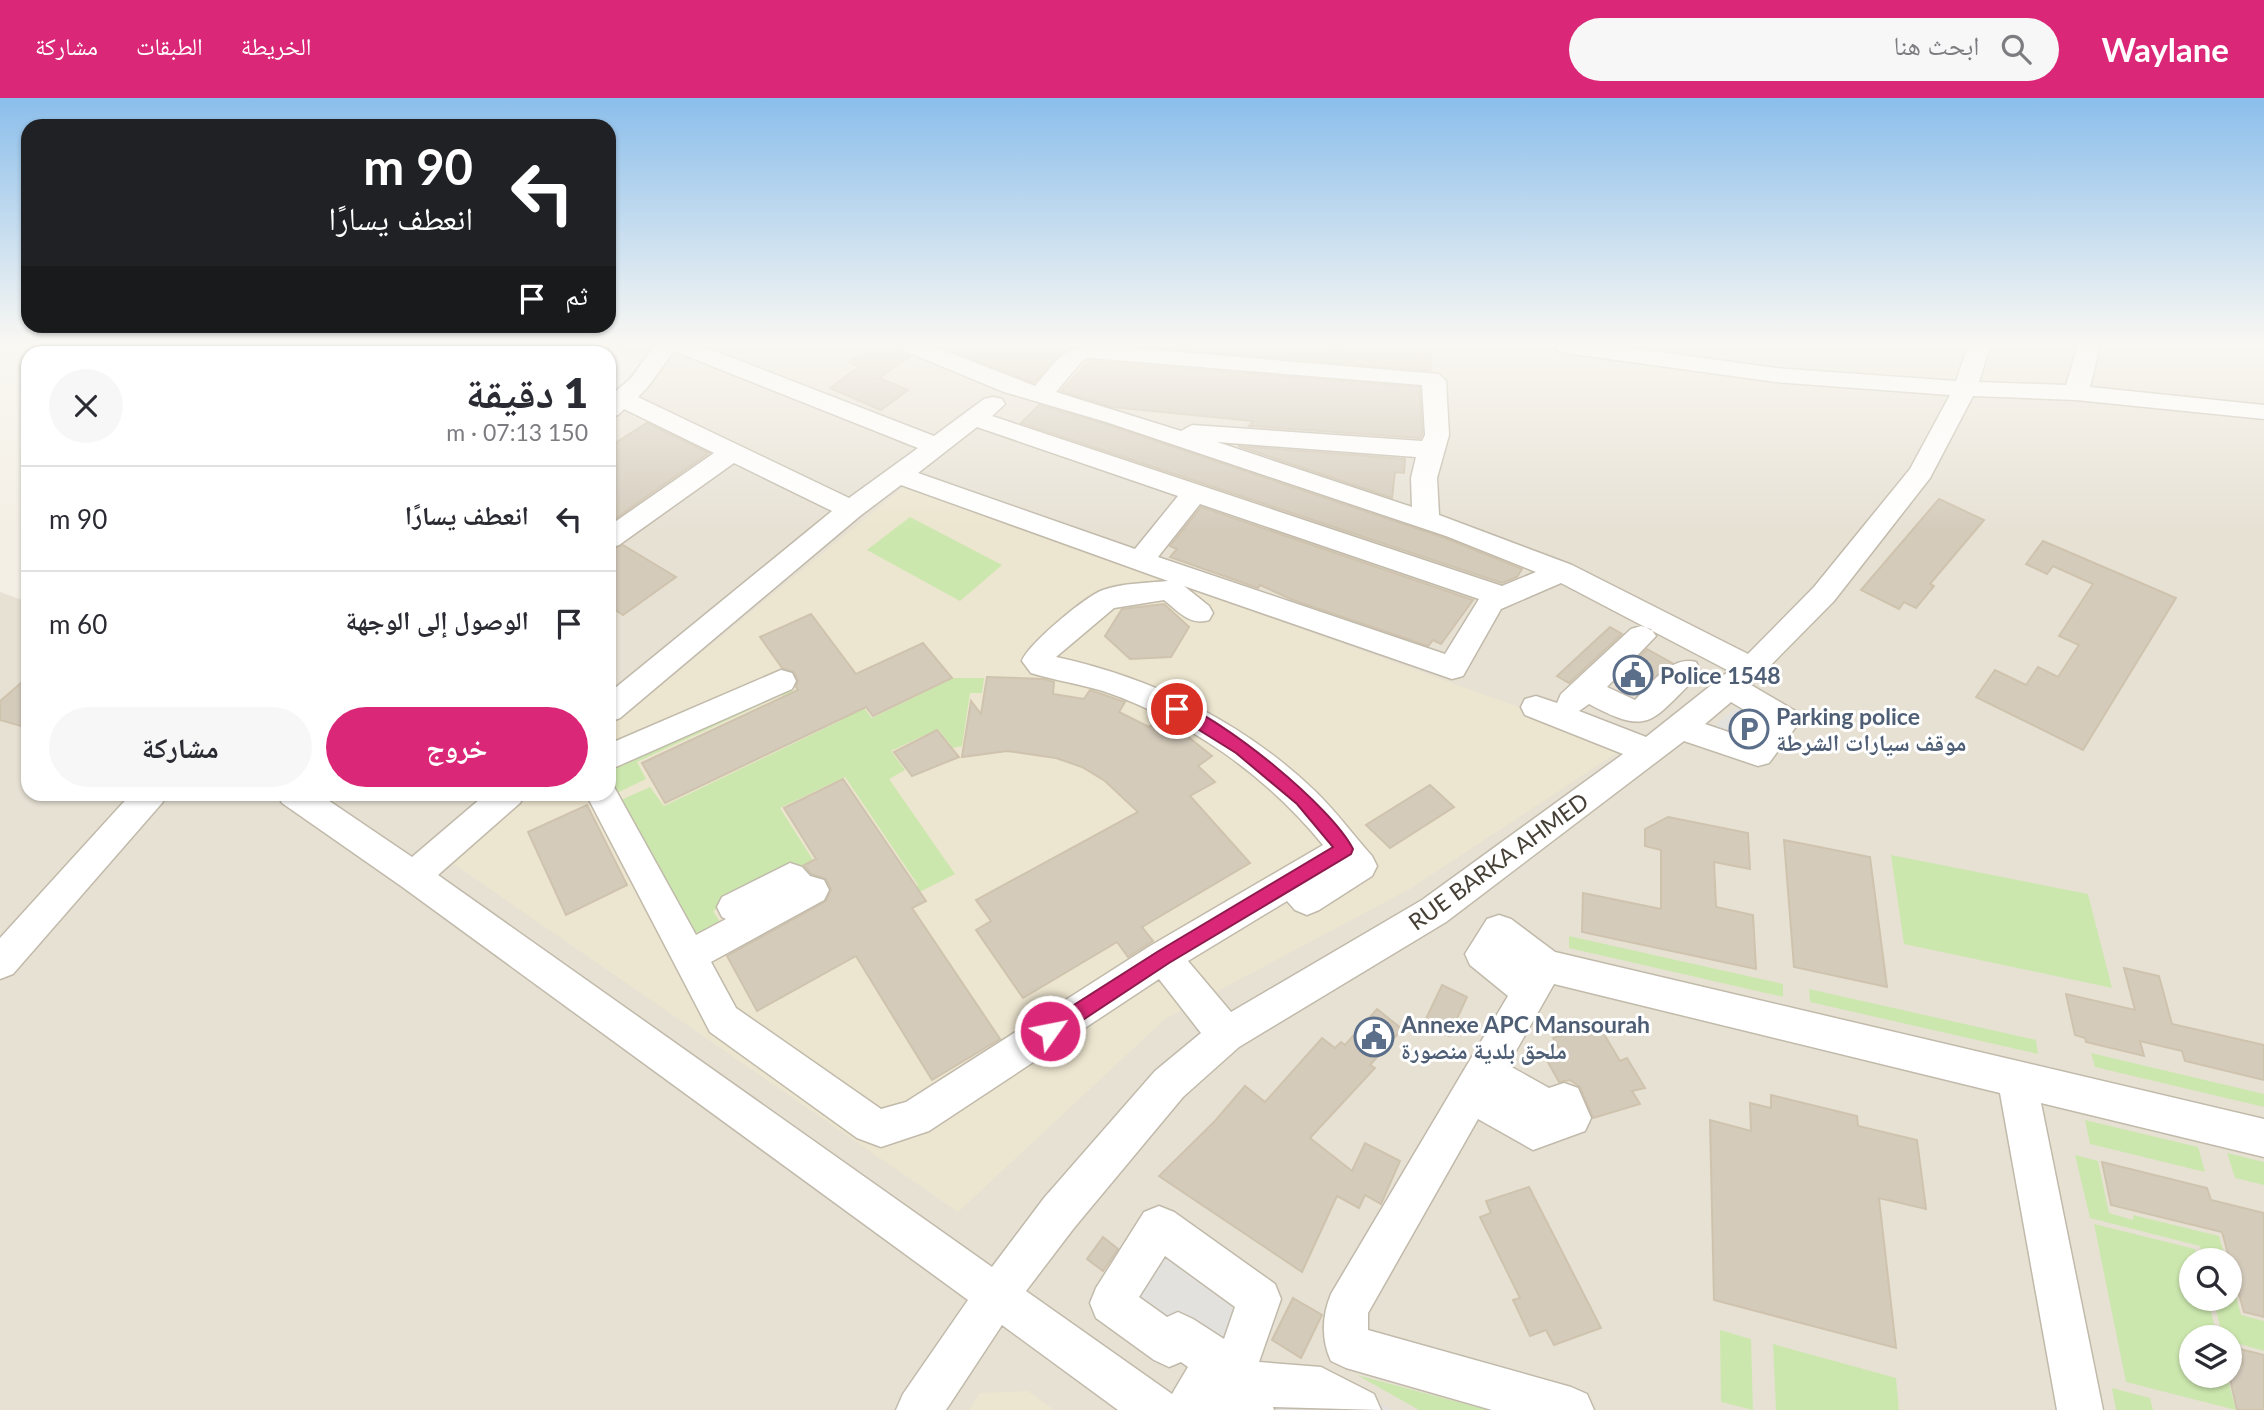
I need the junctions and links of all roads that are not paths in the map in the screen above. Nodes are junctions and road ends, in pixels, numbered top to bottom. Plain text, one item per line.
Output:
1 (621, 407) edge
2 (838, 407) edge
3 (990, 407) edge
4 (1076, 407) edge
5 (1435, 407) edge
6 (1955, 407) edge
7 (2217, 407) edge
8 (2264, 412) edge
9 (977, 419) junction
10 (1176, 438) junction
11 (937, 446) junction
12 (1432, 450) junction
13 (732, 452) junction
14 (899, 475) junction
15 (1195, 492) junction
16 (851, 510) junction
17 (1426, 521) junction
18 (616, 534) edge
19 (1140, 561) junction
20 (1562, 572) junction
21 (1500, 596) junction
22 (1199, 613) dead end
23 (1641, 636) dead end
24 (774, 684) dead end
25 (1730, 687) junction
26 (1585, 689) junction
27 (616, 704) edge
28 (1679, 728) junction
29 (1650, 751) junction
30 (616, 755) edge
31 (144, 801) edge
32 (303, 801) edge
33 (501, 801) edge
34 (606, 801) edge
35 (412, 876) junction
36 (808, 892) dead end
37 (689, 956) junction
38 (1163, 957) junction
39 (0, 962) edge
40 (1226, 1035) junction
41 (2017, 1079) junction
42 (2264, 1138) edge
43 (996, 1296) junction
44 (1346, 1346) junction
45 (1222, 1396) edge
46 (1329, 1403) edge
47 (1549, 1407) edge
48 (919, 1410) edge
49 (1156, 1410) edge
50 (2080, 1410) edge

1 - 13 street
2 - 11 street
3 - 9 street
4 - 10 street
5 - 12 street
6 - 25 street, RUE BARKA AHMED
7 - 8 street
9 - 11 street
9 - 15 street
10 - 12 street
10 - 17 street
11 - 14 street
12 - 17 street
13 - 16 street
13 - 18 street
14 - 16 street
14 - 19 street
15 - 19 street
15 - 21 street
16 - 27 street
17 - 20 street
19 - 21 street
20 - 21 street
20 - 25 street
22 - 38 street
23 - 26 street
24 - 30 street
25 - 26 street
25 - 28 street, RUE BARKA AHMED
25 - 28 street
26 - 29 street
28 - 29 street, RUE BARKA AHMED
29 - 40 street, RUE BARKA AHMED
31 - 39 street
32 - 35 street
33 - 35 street
34 - 37 street
35 - 43 street
36 - 37 street
37 - 38 street
38 - 40 street
40 - 43 street, RUE BARKA AHMED
41 - 42 street
41 - 44 street
41 - 50 street
43 - 48 street, RUE BARKA AHMED
43 - 49 street
44 - 46 street
44 - 47 street
45 - 46 street

